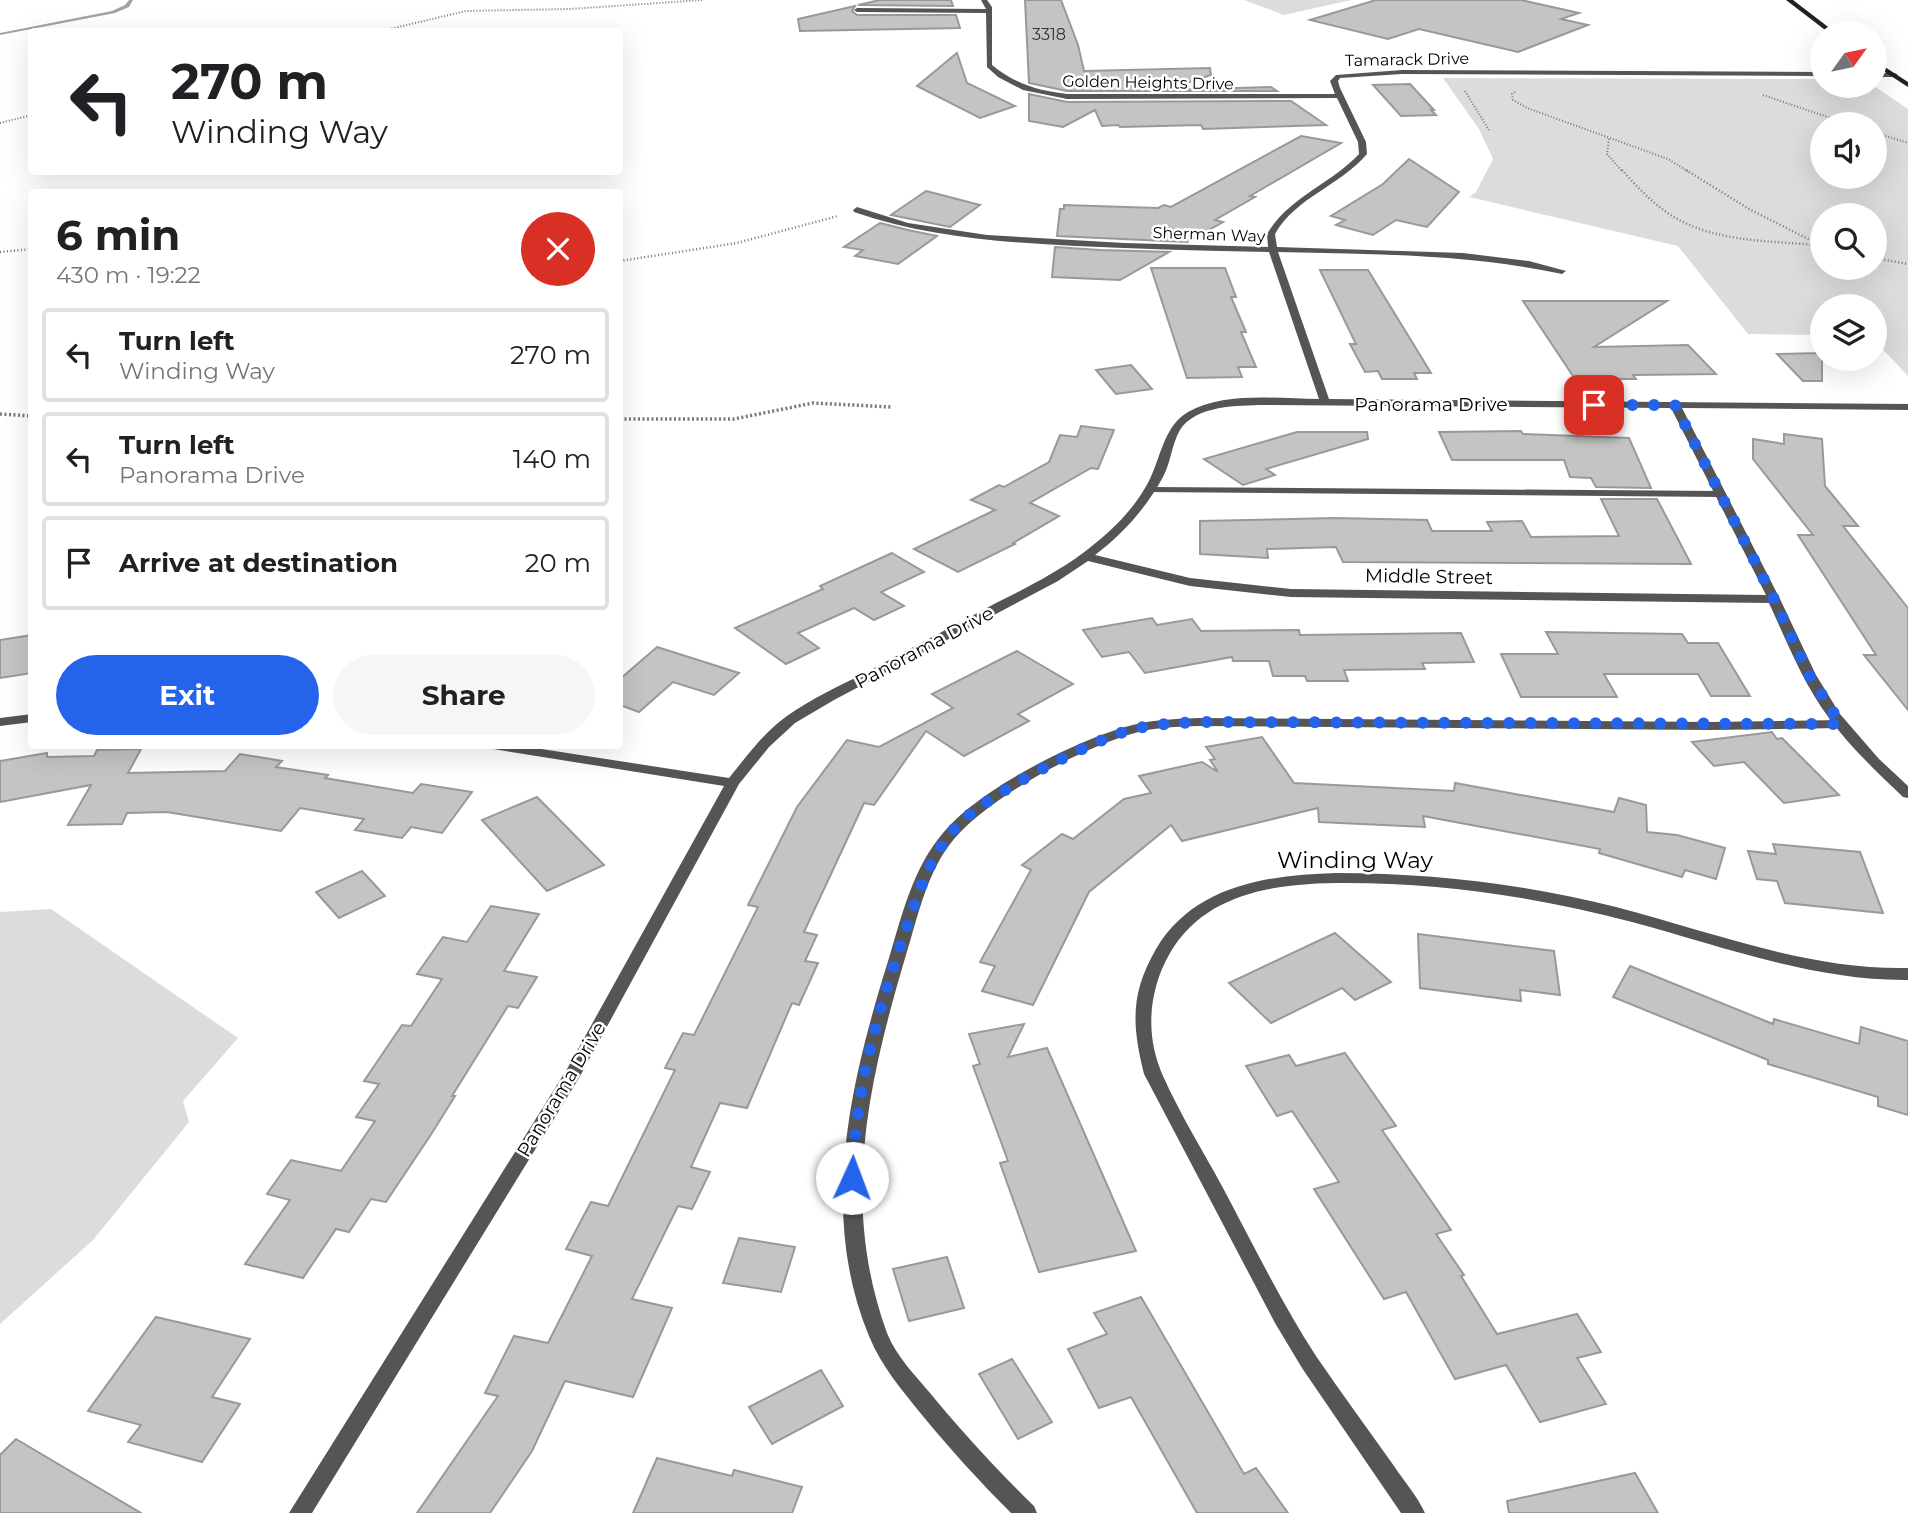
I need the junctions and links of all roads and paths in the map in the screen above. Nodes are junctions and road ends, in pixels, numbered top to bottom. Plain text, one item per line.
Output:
1 (704, 0) edge
2 (984, 0) edge
3 (1789, 0) edge
4 (857, 10) dead end
5 (989, 11) junction
6 (1817, 21) edge
7 (394, 28) edge
8 (1887, 70) edge
9 (1453, 72) junction
10 (1810, 74) edge
11 (1887, 75) edge
12 (1895, 75) junction
13 (1908, 85) edge
14 (1517, 91) dead end
15 (1754, 92) dead end
16 (1340, 96) junction
17 (1813, 112) edge
18 (28, 116) edge
19 (0, 123) edge
20 (1489, 130) dead end
21 (1887, 136) edge
22 (1609, 139) junction
23 (1908, 143) edge
24 (857, 210) joint
25 (28, 248) edge
26 (1273, 250) junction
27 (0, 252) edge
28 (1887, 260) edge
29 (623, 261) edge
30 (1908, 264) edge
31 (1562, 271) dead end
32 (1325, 403) junction
33 (1675, 405) junction
34 (891, 407) dead end
35 (1908, 407) edge
36 (0, 414) edge
37 (28, 416) edge
38 (623, 419) edge
39 (1150, 490) junction
40 (1720, 494) junction
41 (1088, 557) junction
42 (1774, 599) junction
43 (28, 718) edge
44 (0, 722) edge
45 (1841, 724) junction
46 (518, 749) edge
47 (733, 783) junction
48 (1908, 793) edge
49 (1908, 974) edge
50 (300, 1513) edge
51 (1026, 1513) edge
52 (1414, 1513) edge

1 - 7 path
2 - 5 street, Golden Heights Drive
3 - 6 main road
4 - 5 street
5 - 16 street, Golden Heights Drive
8 - 12 main road
9 - 10 street, Tamarack Drive
9 - 16 street, Tamarack Drive
9 - 20 path
11 - 12 street
12 - 13 main road
14 - 22 path
15 - 17 path
16 - 26 street, Tamarack Drive
18 - 19 path
21 - 23 path
22 - 22 path
24 - 26 street, Sherman Way
24 - 29 path
25 - 27 path
26 - 31 street, Sherman Way
26 - 32 street
28 - 30 path
32 - 33 street, Panorama Drive
32 - 39 street, Panorama Drive
33 - 35 street, Panorama Drive
33 - 40 street
34 - 38 path
36 - 37 path
39 - 40 street
39 - 41 street, Panorama Drive
40 - 42 street
41 - 42 street, Middle Street
41 - 47 street, Panorama Drive
42 - 45 street
43 - 44 street
45 - 48 street
45 - 51 street
46 - 47 street
47 - 50 street, Panorama Drive
49 - 52 street, Winding Way

